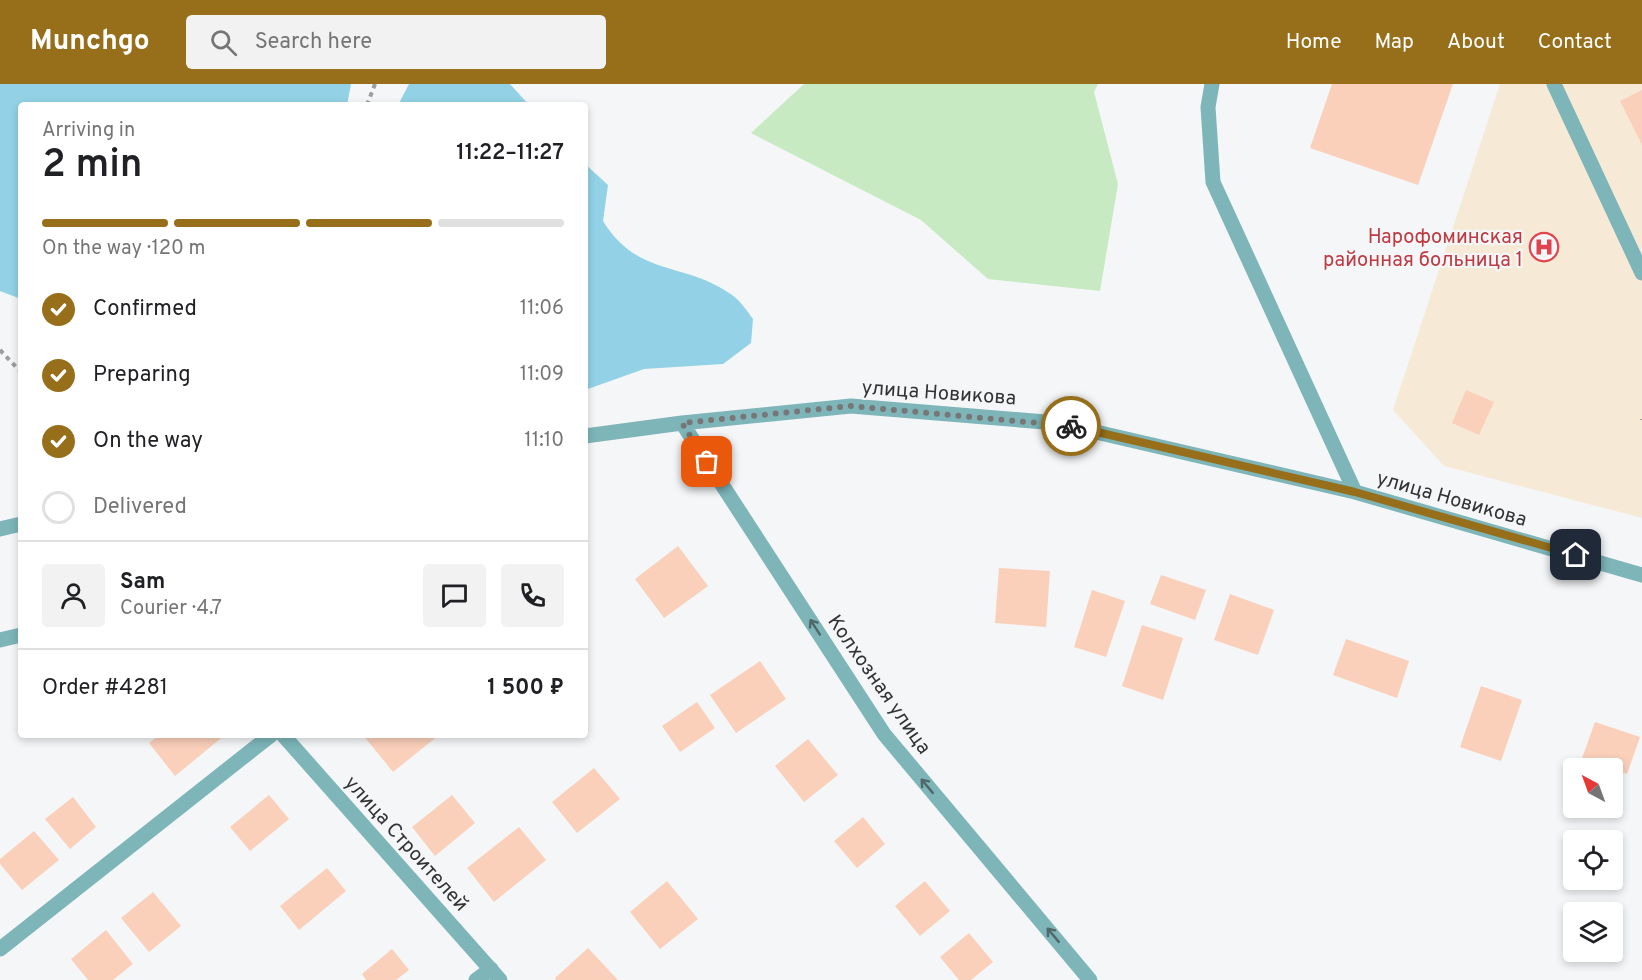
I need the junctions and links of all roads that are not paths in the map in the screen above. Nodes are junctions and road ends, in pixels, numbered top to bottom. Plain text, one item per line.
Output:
1 (1212, 84) edge
2 (1554, 84) edge
3 (1642, 273) edge
4 (682, 423) junction
5 (588, 436) edge
6 (1355, 492) junction
7 (18, 525) edge
8 (0, 529) edge
9 (1642, 574) edge
10 (18, 636) edge
11 (0, 640) edge
12 (267, 738) edge
13 (286, 738) edge
14 (0, 949) edge
15 (495, 974) edge
16 (476, 980) edge
17 (1090, 980) edge

1 - 6 street, улица Новикова
2 - 3 street
4 - 5 street, улица Новикова
4 - 6 street, улица Новикова
17 -> 4 street, Колхозная улица
6 - 9 street, улица Новикова
7 - 8 street
10 - 11 street
12 - 14 street
13 - 15 street, улица Строителей
15 - 16 street

